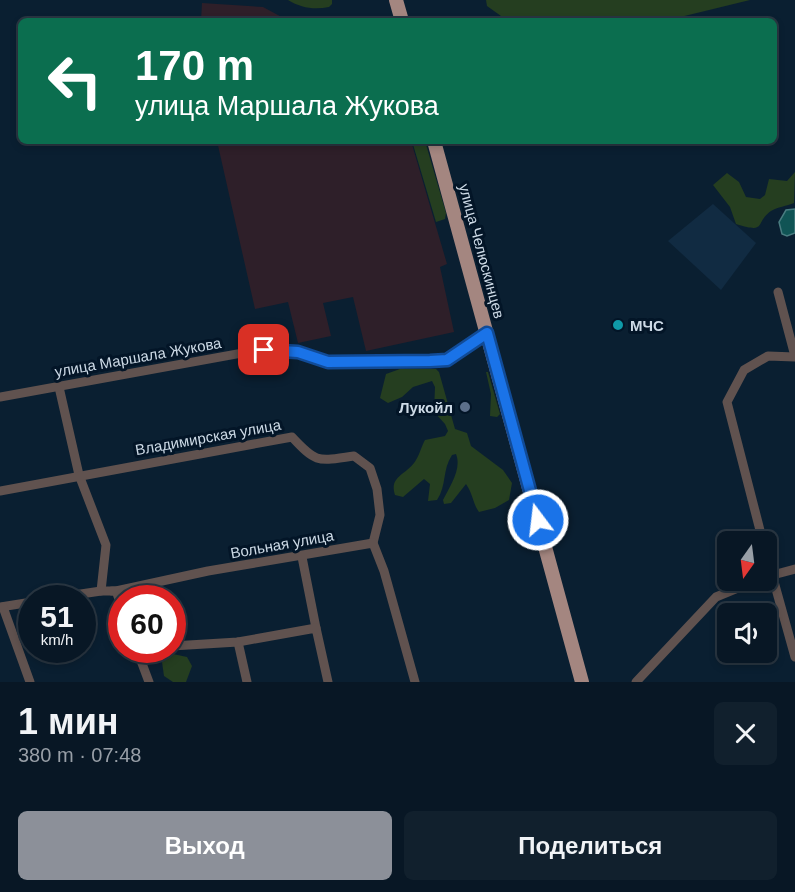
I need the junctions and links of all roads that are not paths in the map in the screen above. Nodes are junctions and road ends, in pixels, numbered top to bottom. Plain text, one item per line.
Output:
1 (396, 0) edge
2 (401, 18) edge
3 (436, 144) edge
4 (778, 292) dead end
5 (487, 333) junction
6 (795, 356) edge
7 (58, 387) junction
8 (0, 397) edge
9 (79, 475) junction
10 (0, 491) edge
11 (761, 531) edge
12 (373, 543) junction
13 (302, 557) junction
14 (795, 569) edge
15 (777, 574) edge
16 (144, 585) edge
17 (100, 591) junction
18 (108, 591) edge
19 (730, 591) edge
20 (774, 591) edge
21 (96, 592) edge
22 (18, 604) edge
23 (1, 607) edge
24 (316, 628) junction
25 (238, 642) junction
26 (186, 645) edge
27 (795, 657) edge
28 (142, 663) edge
29 (30, 682) edge
30 (149, 682) edge
31 (247, 682) edge
32 (328, 682) edge
33 (415, 682) edge
34 (582, 682) edge
35 (636, 682) edge

1 - 2 main road
3 - 5 main road, улица Челюскинцев
4 - 6 street
5 - 7 street, улица Маршала Жукова
5 - 34 main road, улица Челюскинцев
6 - 11 street
7 - 8 street, улица Маршала Жукова
7 - 9 street
9 - 10 street, Владимирская улица
9 - 12 street, Владимирская улица
9 - 17 street
12 - 13 street, Вольная улица
12 - 33 street
13 - 16 street, Вольная улица
13 - 24 street
14 - 15 street
17 - 18 street, Вольная улица
17 - 21 street
19 - 35 street
20 - 27 street
22 - 23 street
23 - 29 street
24 - 25 street
24 - 32 street
25 - 26 street
25 - 31 street
28 - 30 street

